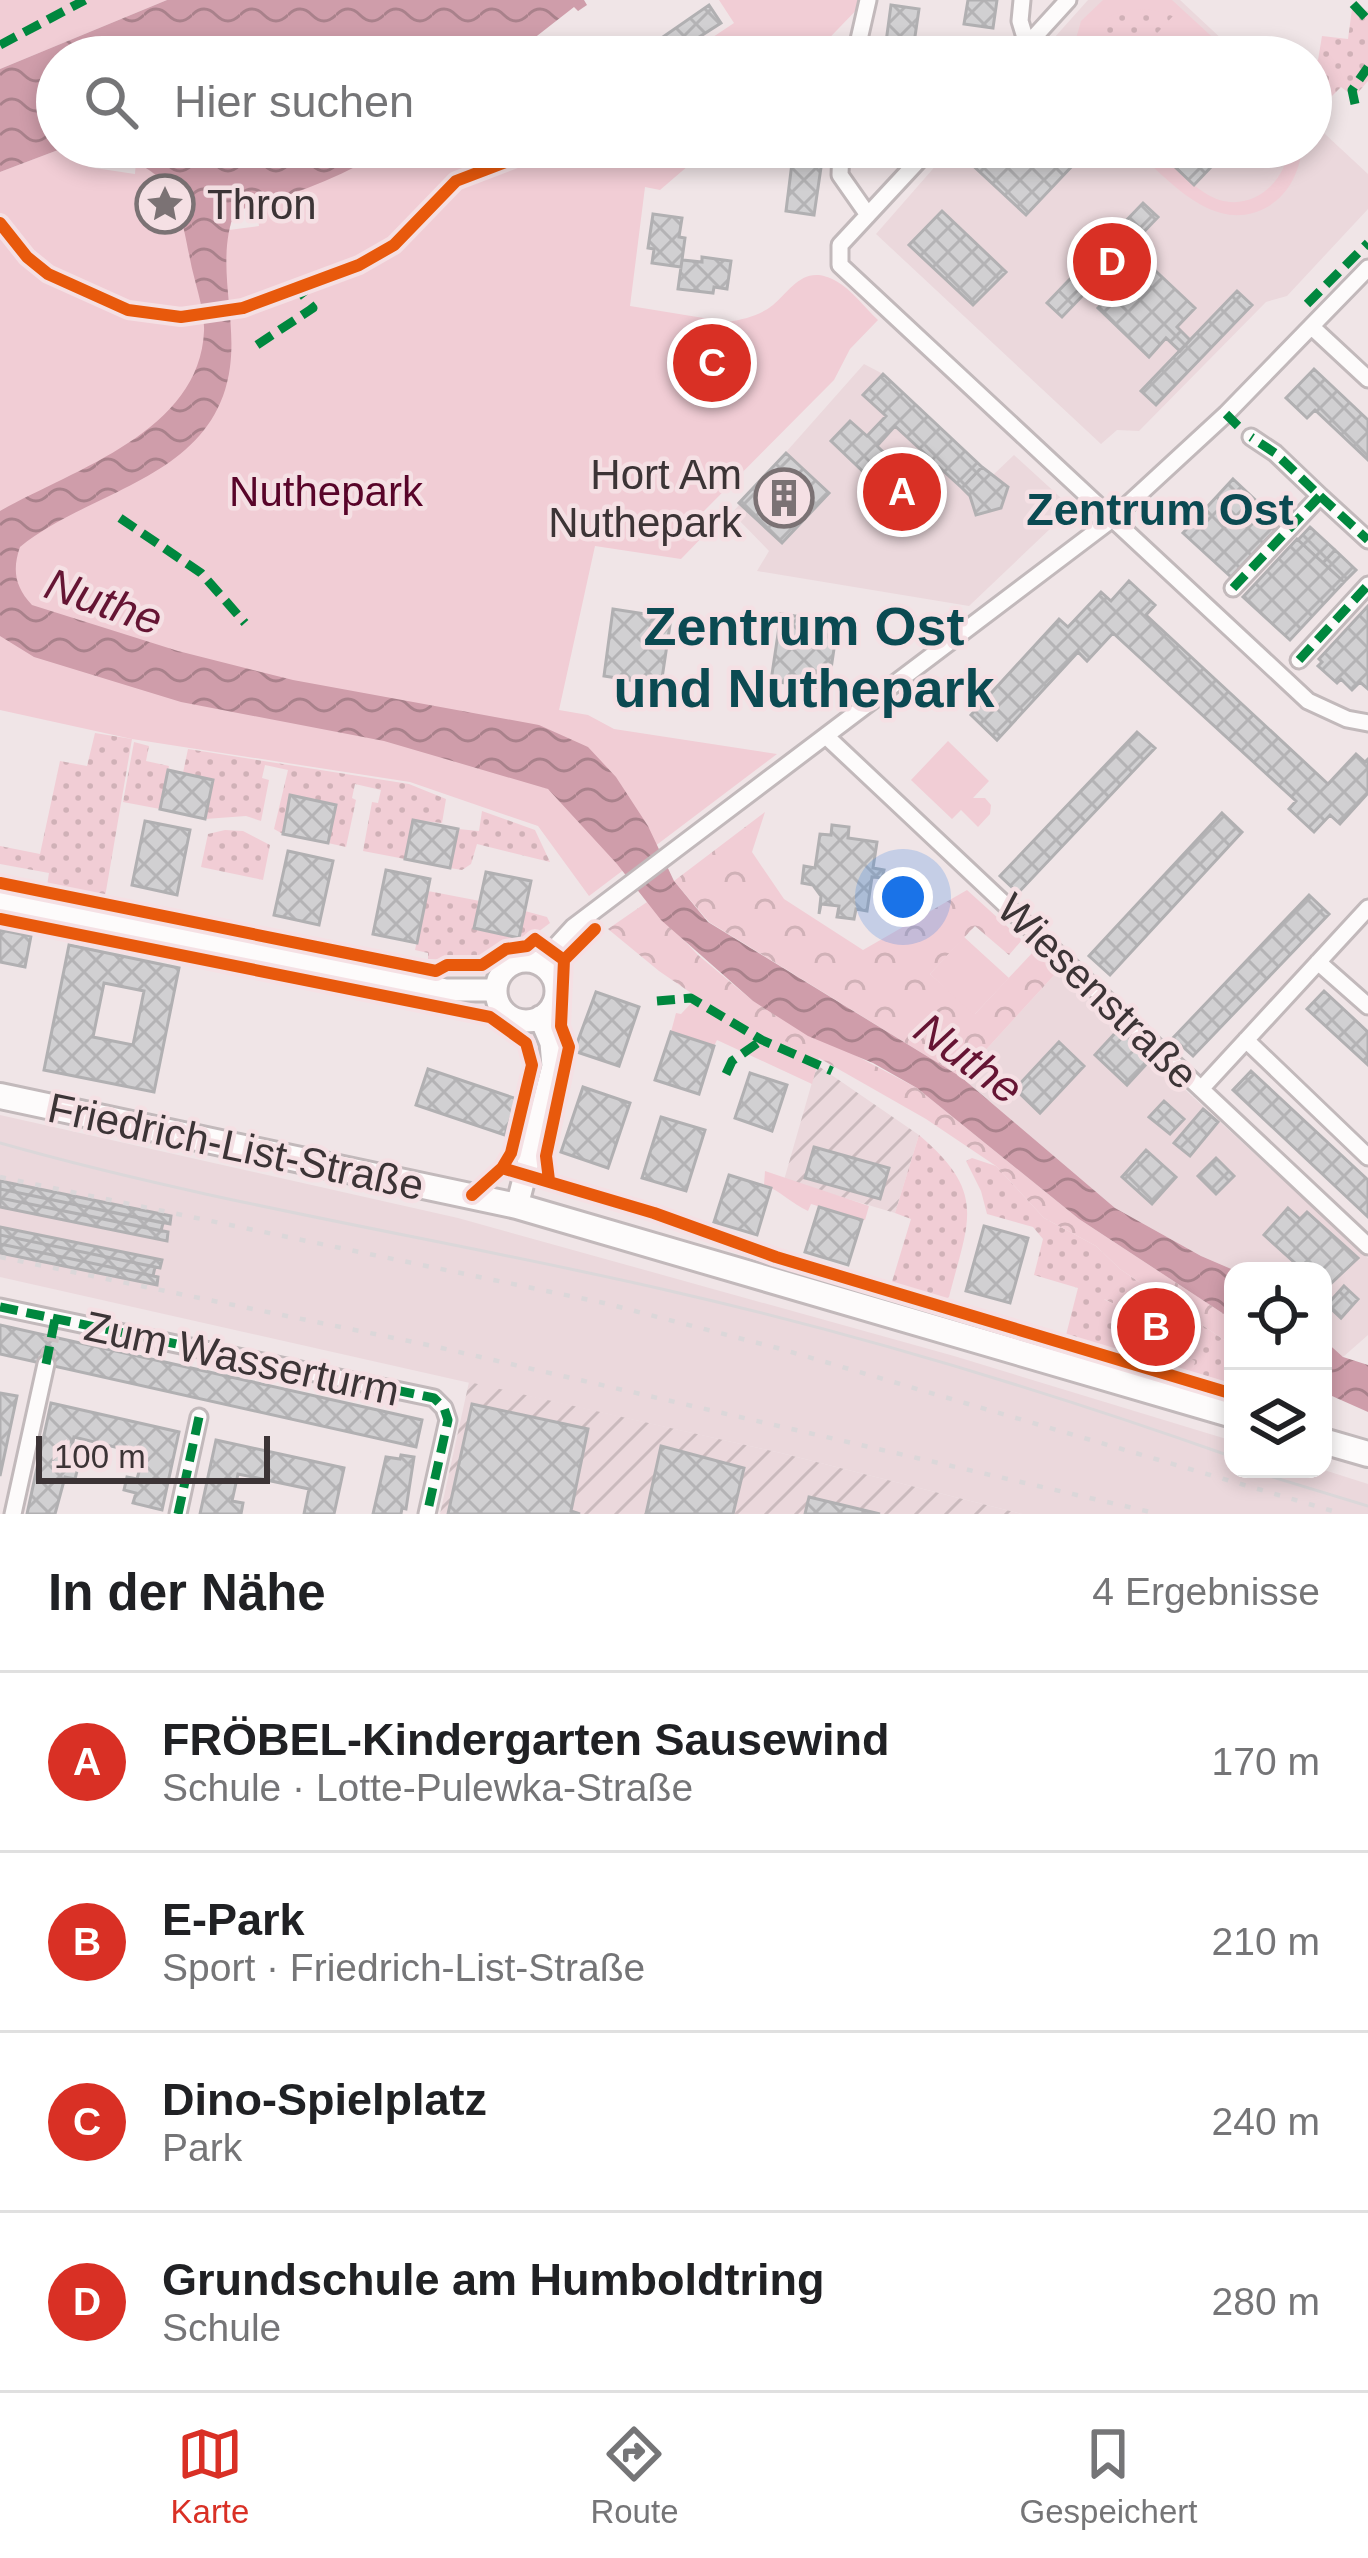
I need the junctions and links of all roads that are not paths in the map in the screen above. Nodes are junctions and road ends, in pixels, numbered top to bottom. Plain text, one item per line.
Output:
1 (868, 0) edge
2 (1022, 0) edge
3 (1068, 0) edge
4 (860, 36) edge
5 (1020, 36) edge
6 (1036, 36) edge
7 (840, 168) edge
8 (912, 168) edge
9 (868, 215) junction
10 (1368, 268) edge
11 (1312, 327) junction
12 (1368, 379) edge
13 (1251, 437) dead end
14 (1319, 496) junction
15 (1111, 520) junction
16 (1364, 530) edge
17 (1368, 585) edge
18 (1233, 587) dead end
19 (1299, 660) dead end
20 (1368, 723) edge
21 (826, 736) junction
22 (0, 899) edge
23 (1368, 908) edge
24 (1318, 962) junction
25 (539, 964) junction
26 (496, 990) junction
27 (1368, 1006) edge
28 (540, 1017) junction
29 (1246, 1040) junction
30 (1201, 1089) junction
31 (0, 1096) edge
32 (1368, 1157) edge
33 (517, 1206) junction
34 (1368, 1246) edge
35 (0, 1307) edge
36 (46, 1364) tunnel mouth
37 (1224, 1412) edge
38 (200, 1417) dead end
39 (1332, 1444) edge
40 (1368, 1454) edge
41 (13, 1514) edge
42 (178, 1514) edge
43 (428, 1514) edge

1 - 4 street
2 - 5 street
3 - 6 street
7 - 9 street
8 - 9 street
9 - 15 street
10 - 11 street
11 - 12 street
11 - 15 street
13 - 14 street
14 - 16 street
14 - 18 street
15 - 20 street
15 - 21 street
17 - 19 street
21 - 25 street
21 - 30 street, Wiesenstraße
22 - 26 street
23 - 24 street
24 - 27 street
24 - 29 street
25 - 26 street
25 - 28 street
26 - 28 street
28 - 33 street
29 - 30 street
29 - 32 street
30 - 34 street, Wiesenstraße
31 - 33 main road, Friedrich-List-Straße
33 - 37 main road, Friedrich-List-Straße
35 - 43 street, Zum Wasserturm
36 - 41 street
38 - 42 street
39 - 40 main road

